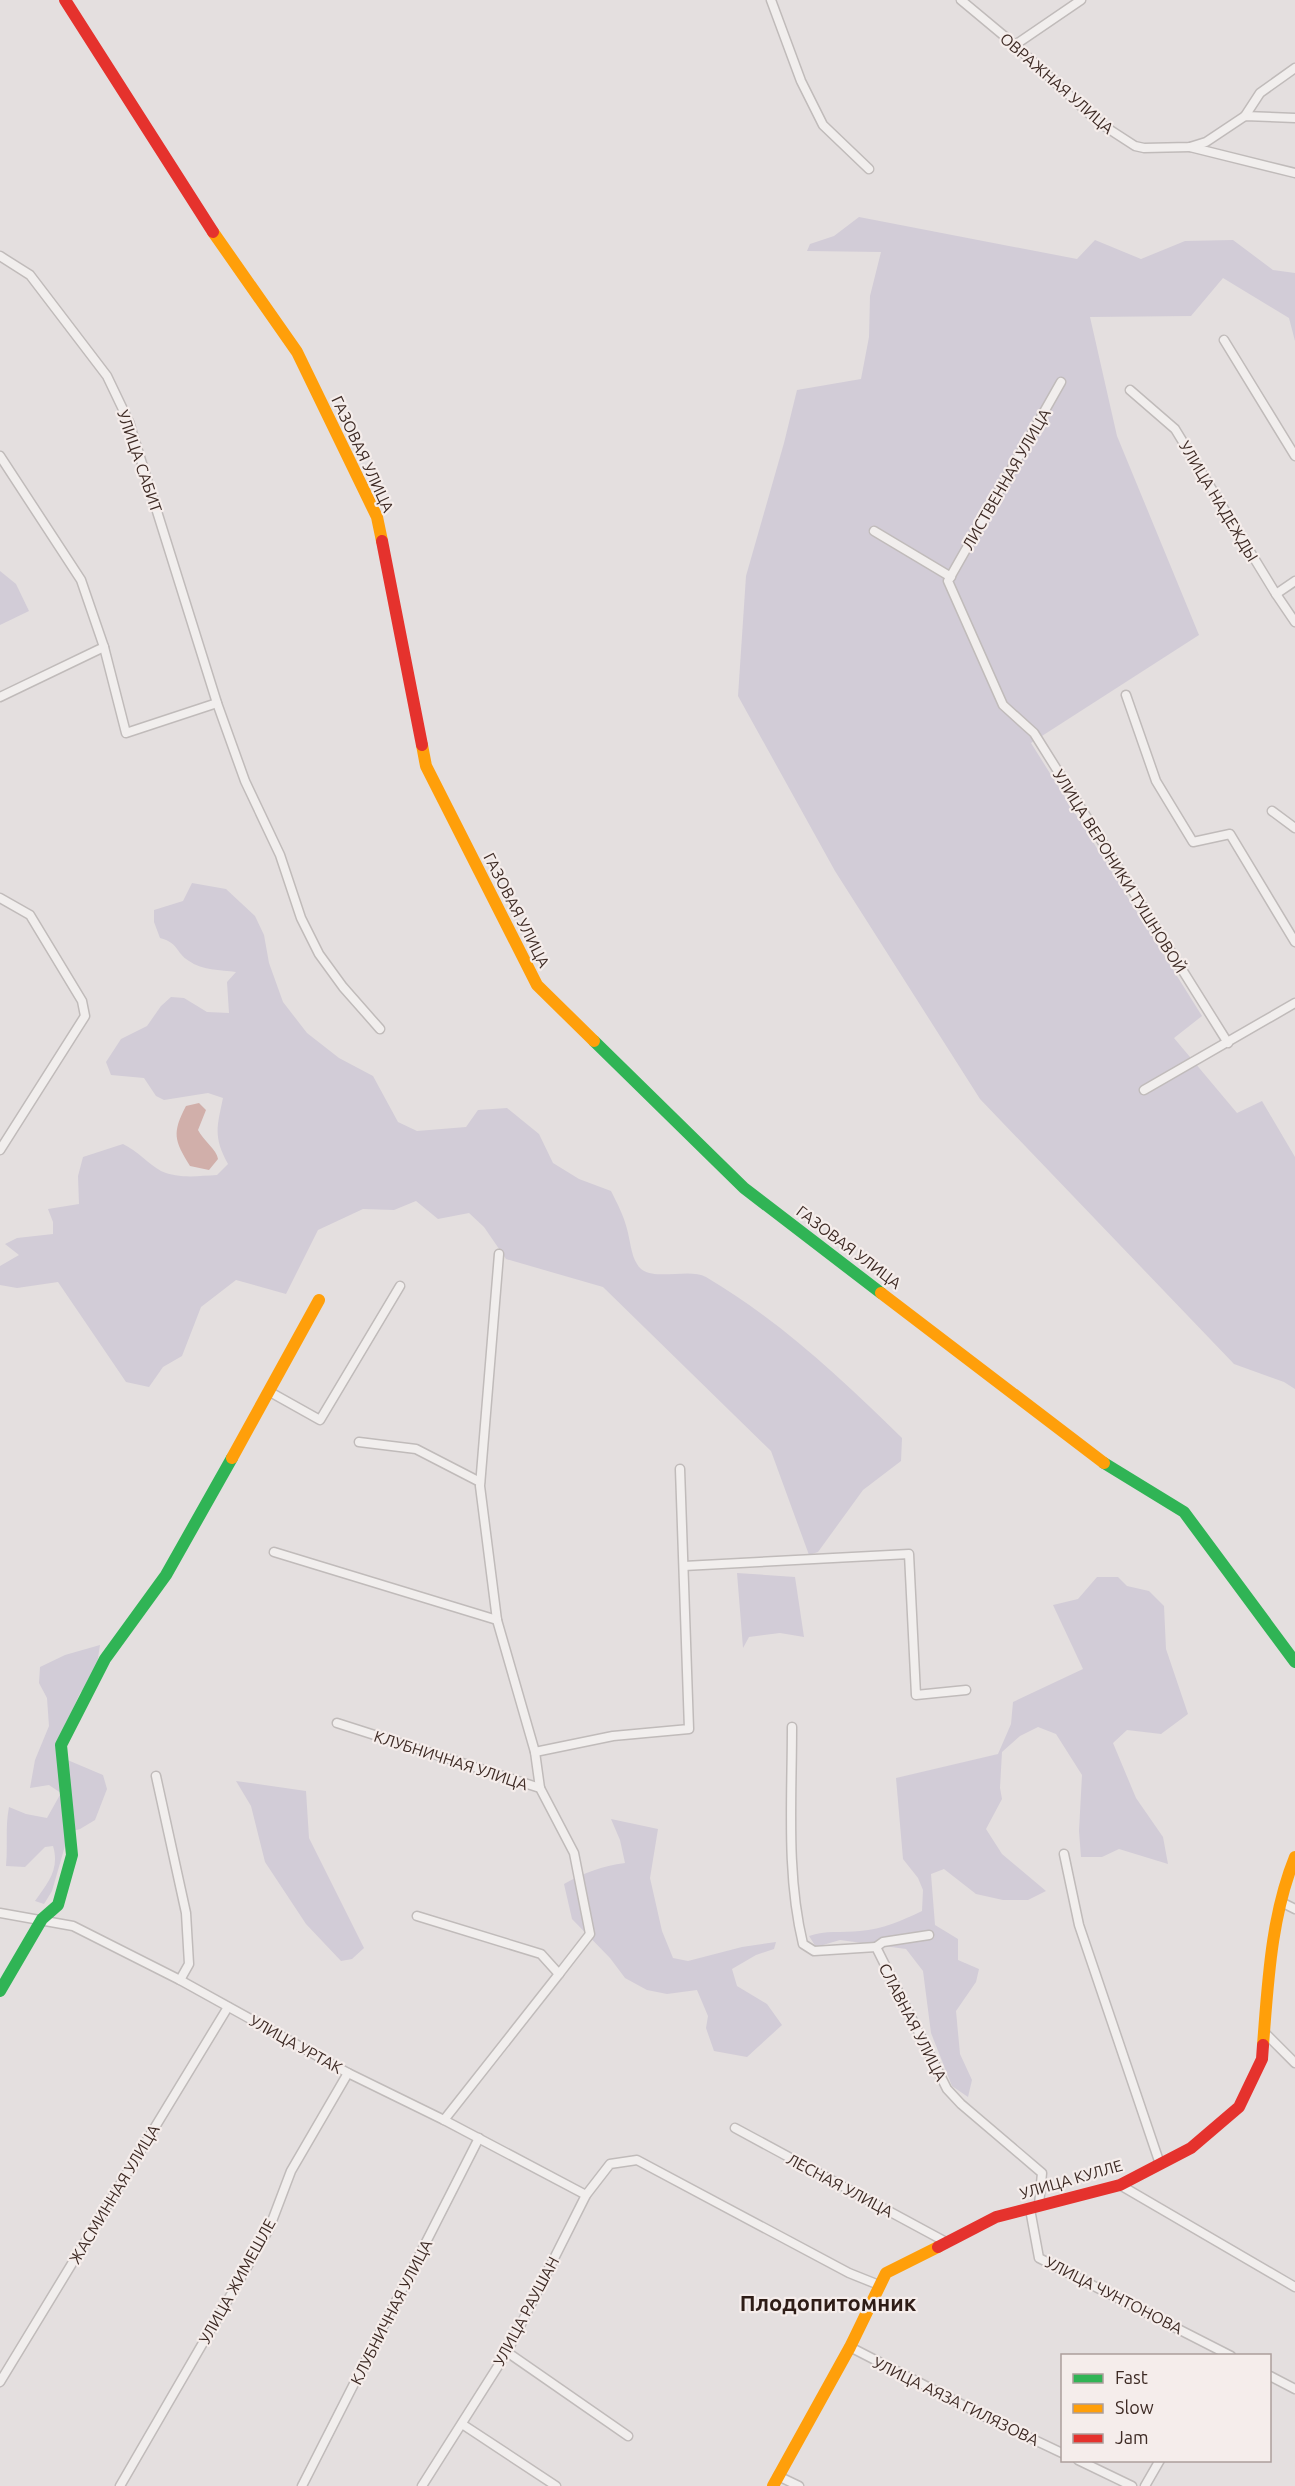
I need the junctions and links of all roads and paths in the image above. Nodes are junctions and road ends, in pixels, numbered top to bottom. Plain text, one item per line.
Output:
1 (65, 0) edge
2 (771, 0) edge
3 (961, 0) edge
4 (1081, 0) edge
5 (1014, 45) junction
6 (1295, 68) edge
7 (1245, 116) junction
8 (1295, 118) edge
9 (1190, 147) junction
10 (869, 169) dead end
11 (1295, 173) edge
12 (0, 256) edge
13 (1224, 340) dead end
14 (1062, 382) dead end
15 (1130, 390) dead end
16 (0, 456) edge
17 (1295, 456) edge
18 (874, 531) dead end
19 (951, 577) junction
20 (1295, 581) edge
21 (1275, 594) junction
22 (1295, 622) edge
23 (104, 647) junction
24 (1126, 695) dead end
25 (0, 697) edge
26 (217, 703) junction
27 (1272, 811) dead end
28 (1295, 828) edge
29 (0, 898) edge
30 (1295, 942) edge
31 (1295, 1004) edge
32 (380, 1029) dead end
33 (1228, 1043) junction
34 (1144, 1090) dead end
35 (0, 1150) edge
36 (499, 1254) dead end
37 (400, 1286) dead end
38 (319, 1300) dead end
39 (270, 1392) junction
40 (359, 1442) dead end
41 (680, 1469) dead end
42 (480, 1482) junction
43 (274, 1552) dead end
44 (684, 1566) junction
45 (497, 1620) junction
46 (1295, 1662) edge
47 (966, 1690) dead end
48 (338, 1724) dead end
49 (792, 1727) dead end
50 (535, 1752) junction
51 (156, 1776) dead end
52 (540, 1788) junction
53 (1064, 1854) dead end
54 (1295, 1857) edge
55 (1281, 1902) junction
56 (1295, 1908) edge
57 (0, 1913) edge
58 (417, 1916) dead end
59 (42, 1919) junction
60 (929, 1935) dead end
61 (876, 1947) junction
62 (559, 1974) junction
63 (180, 1980) junction
64 (0, 1990) edge
65 (228, 2007) junction
66 (1264, 2032) junction
67 (1295, 2063) edge
68 (348, 2073) junction
69 (444, 2120) junction
70 (735, 2128) dead end
71 (479, 2139) junction
72 (1160, 2164) junction
73 (1120, 2185) junction
74 (586, 2195) junction
75 (1034, 2207) junction
76 (946, 2242) junction
77 (879, 2285) junction
78 (1295, 2287) edge
79 (850, 2347) junction
80 (507, 2352) junction
81 (1225, 2354) edge
82 (1271, 2377) edge
83 (0, 2382) edge
84 (1295, 2389) edge
85 (462, 2424) junction
86 (628, 2436) dead end
87 (1061, 2452) edge
88 (1082, 2462) edge
89 (1159, 2462) edge
90 (776, 2481) edge
91 (120, 2486) edge
92 (302, 2486) edge
93 (422, 2486) edge
94 (556, 2486) edge
95 (799, 2486) edge
96 (1132, 2486) edge
97 (1145, 2486) edge

1 - 46 street, ГАЗОВАЯ УЛИЦА
2 - 10 street
3 - 5 street, ОВРАЖНАЯ УЛИЦА
4 - 5 street
5 - 9 street, ОВРАЖНАЯ УЛИЦА
6 - 7 street
7 - 8 street
7 - 9 street, ОВРАЖНАЯ УЛИЦА
9 - 11 street
12 - 26 street, УЛИЦА САБИТ
13 - 17 street
14 - 19 street, ЛИСТВЕННАЯ УЛИЦА
15 - 21 street, УЛИЦА НАДЕЖДЫ
16 - 23 street
18 - 19 street
19 - 33 street, УЛИЦА ВЕРОНИКИ ТУШНОВОЙ
20 - 21 street
21 - 22 street, УЛИЦА НАДЕЖДЫ
23 - 25 street
23 - 26 street
24 - 30 street
26 - 32 street, УЛИЦА САБИТ
27 - 28 street
29 - 35 street
31 - 33 street
33 - 34 street
36 - 42 street
37 - 39 street
38 - 39 street
39 - 59 street
40 - 42 street
41 - 44 street
42 - 45 street
43 - 45 street
44 - 47 street
44 - 50 street
45 - 50 street
48 - 52 street, КЛУБНИЧНАЯ УЛИЦА
49 - 61 street, СЛАВНАЯ УЛИЦА
50 - 52 street
51 - 63 street
52 - 62 street, КЛУБНИЧНАЯ УЛИЦА
53 - 72 street
54 - 55 street, УЛИЦА КУЛЛЕ
55 - 56 street
55 - 66 street, УЛИЦА КУЛЛЕ
57 - 59 street, УЛИЦА УРТАК
58 - 62 street
59 - 63 street, УЛИЦА УРТАК
59 - 64 street
60 - 61 street
61 - 75 street, СЛАВНАЯ УЛИЦА
62 - 69 street, КЛУБНИЧНАЯ УЛИЦА
63 - 65 street, УЛИЦА УРТАК
65 - 68 street, УЛИЦА УРТАК
65 - 83 street, ЖАСМИННАЯ УЛИЦА
66 - 67 street
66 - 72 street, УЛИЦА КУЛЛЕ
68 - 69 street, УЛИЦА УРТАК
68 - 91 street, УЛИЦА ЖИМЕШЛЕ
69 - 71 street, УЛИЦА УРТАК
70 - 76 street, ЛЕСНАЯ УЛИЦА
71 - 74 street, УЛИЦА УРТАК
71 - 92 street, КЛУБНИЧНАЯ УЛИЦА
72 - 73 street, УЛИЦА КУЛЛЕ
73 - 75 street, УЛИЦА КУЛЛЕ
73 - 78 street
74 - 77 street, УЛИЦА РАУШАН
74 - 80 street, УЛИЦА РАУШАН
75 - 76 street, УЛИЦА КУЛЛЕ
75 - 81 street, УЛИЦА ЧУНТОНОВА
76 - 77 street, УЛИЦА КУЛЛЕ
77 - 79 street, УЛИЦА КУЛЛЕ
79 - 87 street, УЛИЦА АЯЗА ГИЛЯЗОВА
79 - 90 street, УЛИЦА КУЛЛЕ
80 - 85 street, УЛИЦА РАУШАН
80 - 86 street
82 - 84 street
85 - 93 street, УЛИЦА РАУШАН
85 - 94 street
88 - 96 street
89 - 97 street
90 - 95 street

